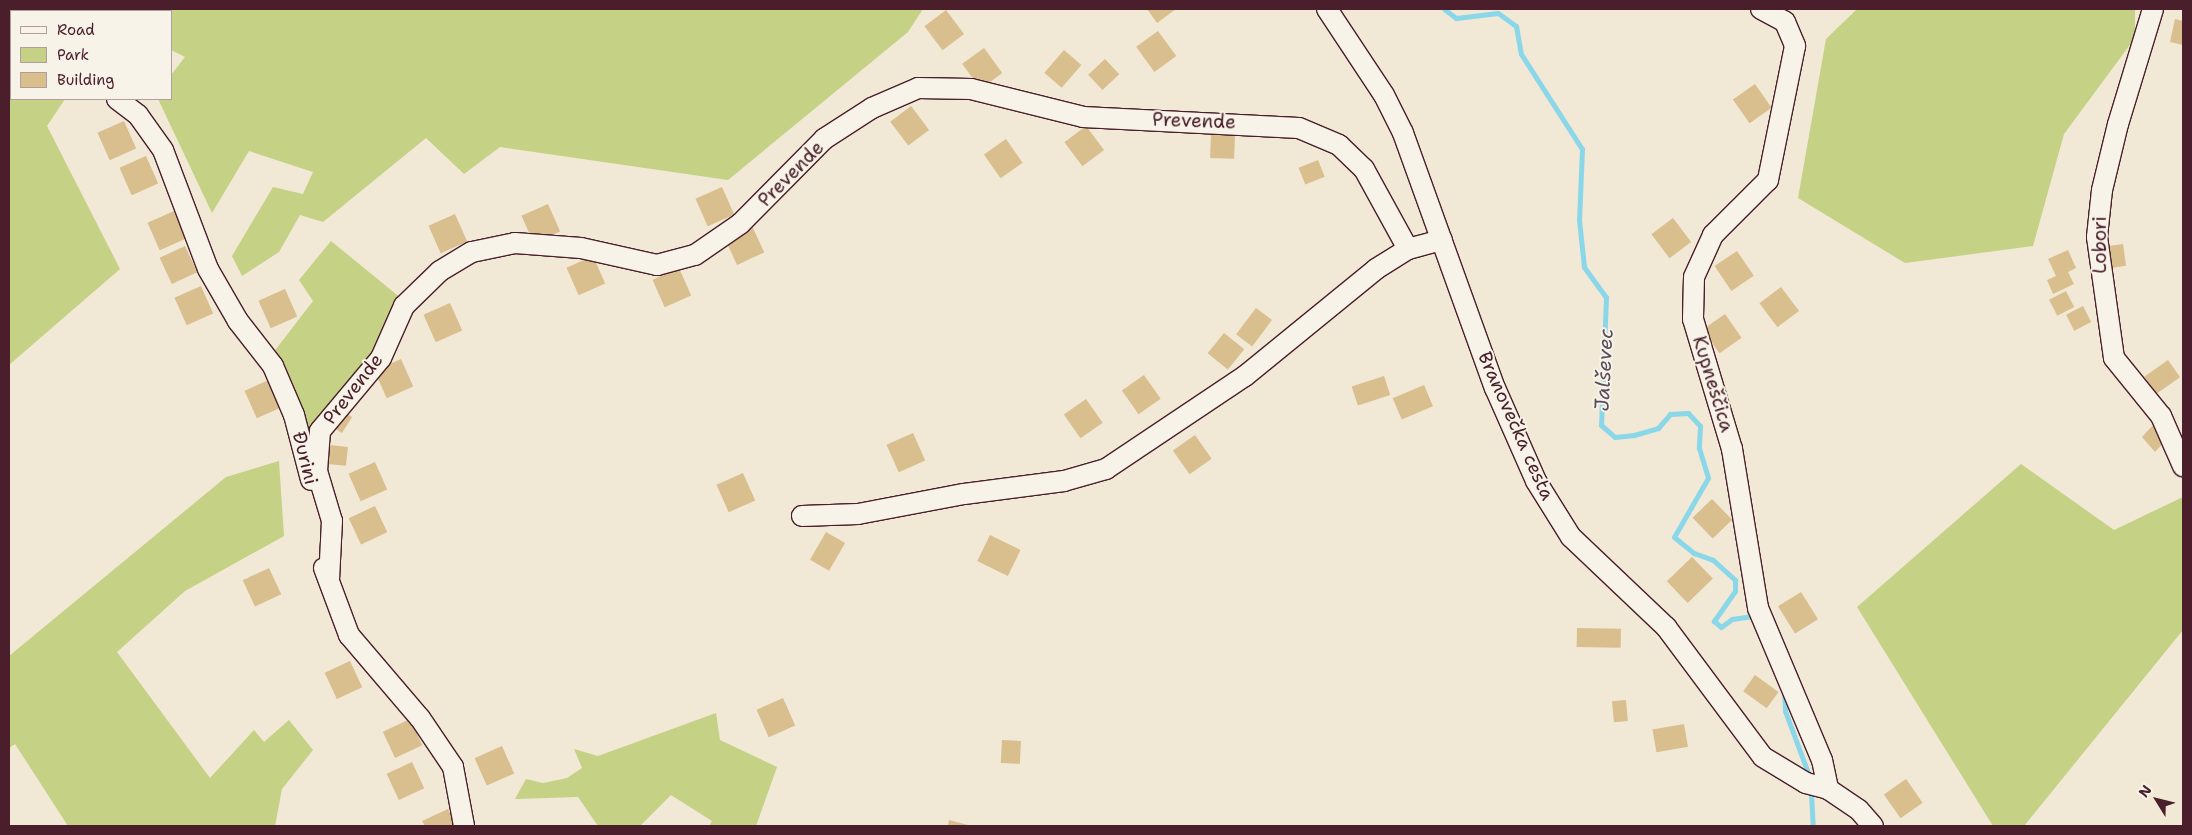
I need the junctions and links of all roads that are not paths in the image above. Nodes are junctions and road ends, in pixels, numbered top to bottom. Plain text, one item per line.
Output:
1 (1327, 9) edge
2 (1761, 9) edge
3 (2153, 9) edge
4 (118, 100) edge
5 (1442, 240) junction
6 (1408, 249) junction
7 (2183, 466) edge
8 (802, 516) dead end
9 (329, 580) junction
10 (1817, 785) junction
11 (464, 826) edge
12 (1873, 826) edge

1 - 5 street, Branovečka cesta
2 - 10 street, Kupneščica
3 - 7 street, Lobori
4 - 9 street, Đurini
5 - 6 street
5 - 10 street, Branovečka cesta
6 - 8 street
6 - 9 street, Prevende
9 - 11 street, Đurini
10 - 12 street, Branovečka cesta

